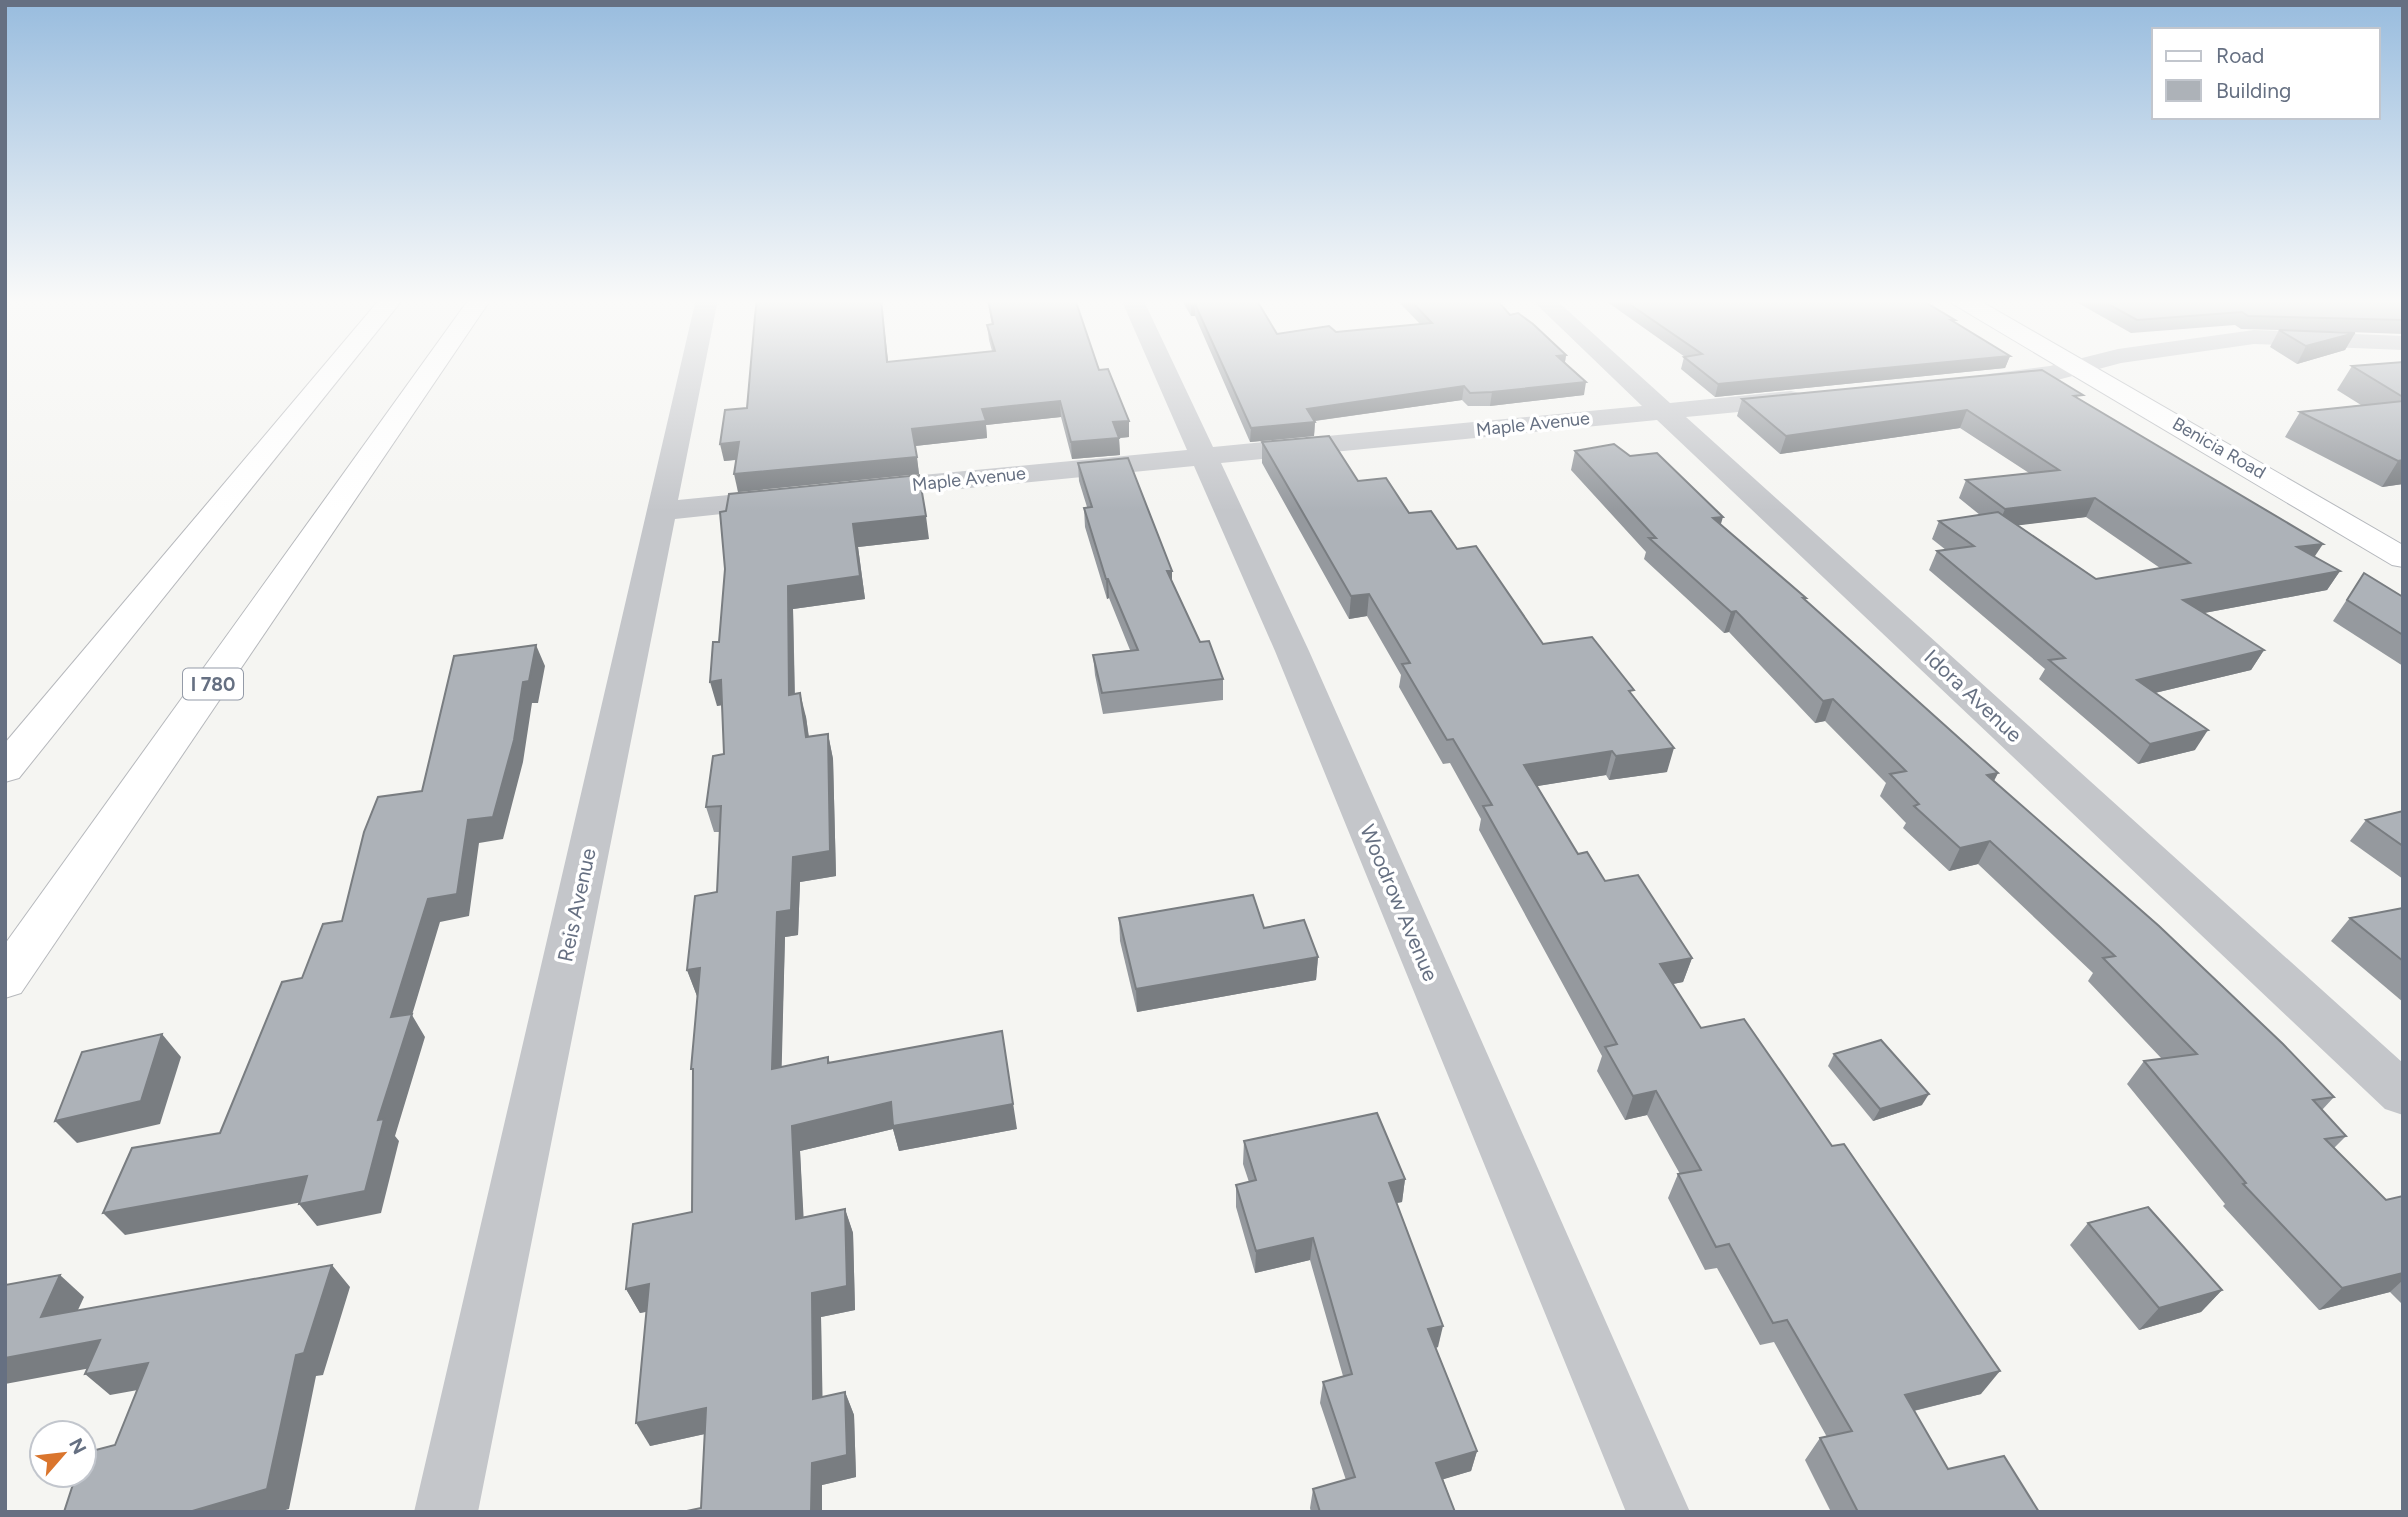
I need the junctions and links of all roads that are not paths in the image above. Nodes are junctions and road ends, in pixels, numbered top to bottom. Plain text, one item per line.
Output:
1 (333, 370) edge
2 (432, 370) edge
3 (436, 370) edge
4 (692, 370) edge
5 (1164, 370) edge
6 (1619, 370) edge
7 (2066, 370) edge
8 (2083, 370) edge
9 (1975, 381) edge
10 (420, 387) junction
11 (1813, 397) edge
12 (1664, 411) junction
13 (1203, 456) junction
14 (842, 492) edge
15 (800, 496) edge
16 (661, 510) junction
17 (2403, 558) edge
18 (5, 769) edge
19 (5, 980) edge
20 (2403, 1094) edge
21 (446, 1512) edge
22 (1658, 1512) edge

1 - 18 main road
2 - 10 main road, I 780
3 - 10 main road
4 - 16 street, Reis Avenue
5 - 13 street, Woodrow Avenue
6 - 12 street, Idora Avenue
7 - 9 street
8 - 17 main road, Benicia Road
10 - 19 main road, I 780
11 - 12 street, Maple Avenue
12 - 13 street, Maple Avenue
12 - 20 street, Idora Avenue
13 - 14 street, Maple Avenue
13 - 22 street, Woodrow Avenue
15 - 16 street
16 - 21 street, Reis Avenue

